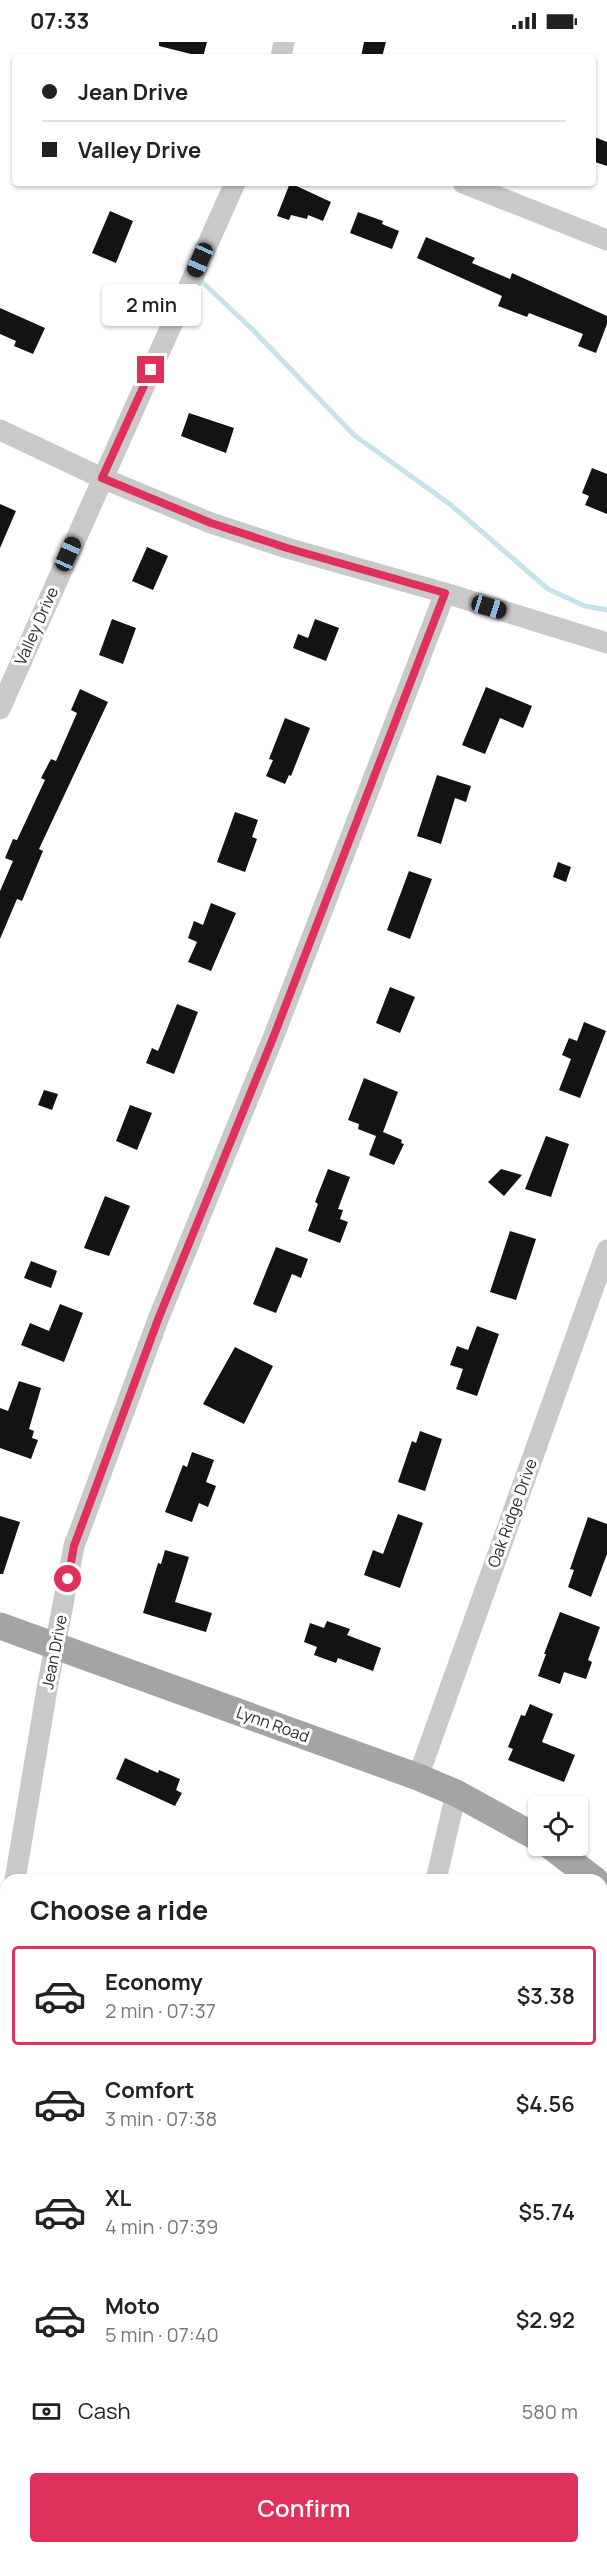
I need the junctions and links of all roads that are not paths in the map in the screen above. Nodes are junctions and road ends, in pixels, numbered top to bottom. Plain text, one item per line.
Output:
1 (235, 186) edge
2 (472, 186) edge
3 (607, 240) edge
4 (0, 430) edge
5 (102, 478) junction
6 (445, 593) junction
7 (607, 643) edge
8 (0, 708) edge
9 (607, 1250) edge
10 (0, 1626) edge
11 (55, 1646) junction
12 (418, 1777) junction
13 (456, 1793) junction
14 (528, 1833) edge
15 (563, 1856) edge
16 (16, 1874) edge
17 (437, 1874) edge
18 (587, 1874) edge

1 - 5 street, Valley Drive
2 - 3 street
4 - 5 street
5 - 6 street
5 - 8 street, Valley Drive
6 - 7 street
6 - 11 street, Jean Drive
9 - 12 street, Oak Ridge Drive
10 - 11 main road, Lynn Road
11 - 12 main road, Lynn Road
11 - 16 street, Jean Drive
12 - 13 main road, Lynn Road
13 - 14 main road, Lynn Road
13 - 17 street
15 - 18 main road

